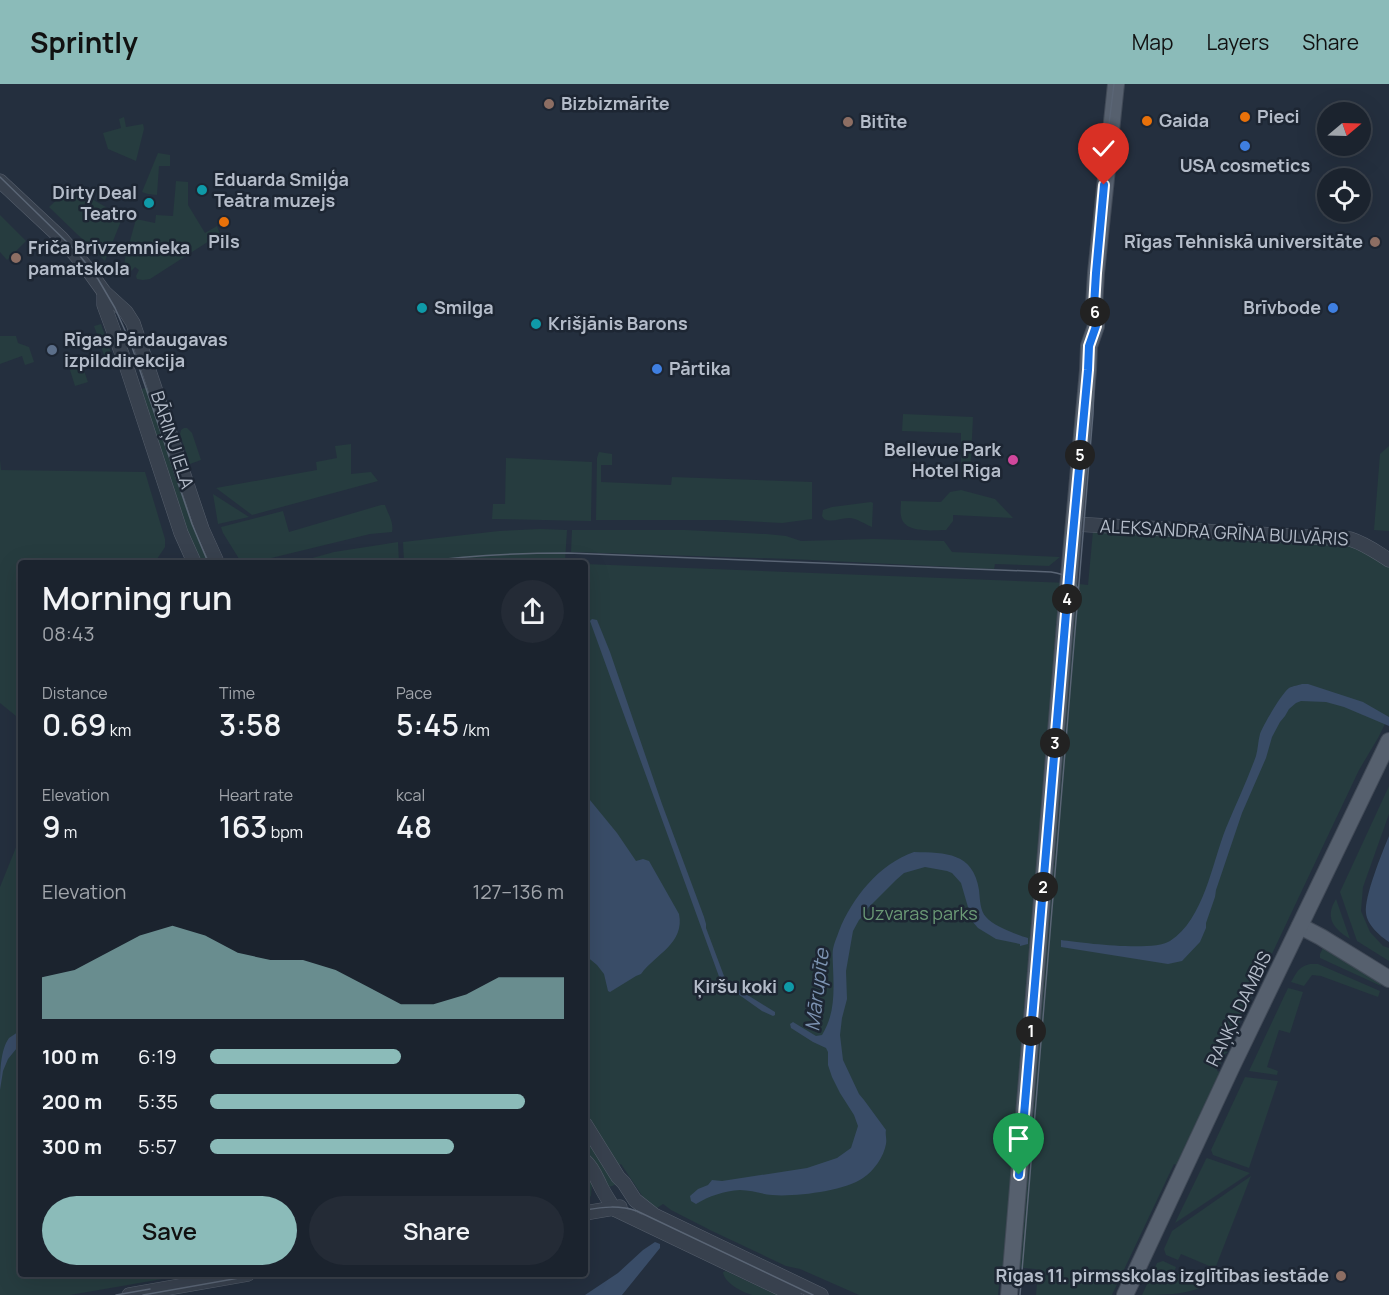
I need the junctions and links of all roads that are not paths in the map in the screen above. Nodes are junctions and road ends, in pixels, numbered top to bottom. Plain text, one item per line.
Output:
1 (1116, 84) edge
2 (0, 181) edge
3 (104, 292) junction
4 (1074, 524) junction
5 (1373, 549) junction
6 (1389, 549) edge
7 (193, 560) edge
8 (216, 560) edge
9 (1389, 560) edge
10 (1389, 741) edge
11 (1300, 926) junction
12 (1389, 979) edge
13 (588, 1129) edge
14 (588, 1164) edge
15 (636, 1200) junction
16 (614, 1209) junction
17 (588, 1213) edge
18 (231, 1277) edge
19 (129, 1295) edge
20 (794, 1295) edge
21 (821, 1295) edge
22 (1009, 1295) edge
23 (1125, 1295) edge

1 - 4 main road
2 - 3 street, BĀRIŅU IELA
3 - 7 street, BĀRIŅU IELA
3 - 8 street, BĀRIŅU IELA
4 - 5 street, ALEKSANDRA GRĪNA BULVĀRIS
4 - 22 main road
5 - 6 street, ALEKSANDRA GRĪNA BULVĀRIS
5 - 9 street, ALEKSANDRA GRĪNA BULVĀRIS
10 - 11 main road, RAŅĶA DAMBIS
11 - 12 main road
11 - 23 main road, RAŅĶA DAMBIS
13 - 15 street
14 - 16 street
15 - 16 street
15 - 21 street
16 - 17 street
16 - 20 street
18 - 19 street

